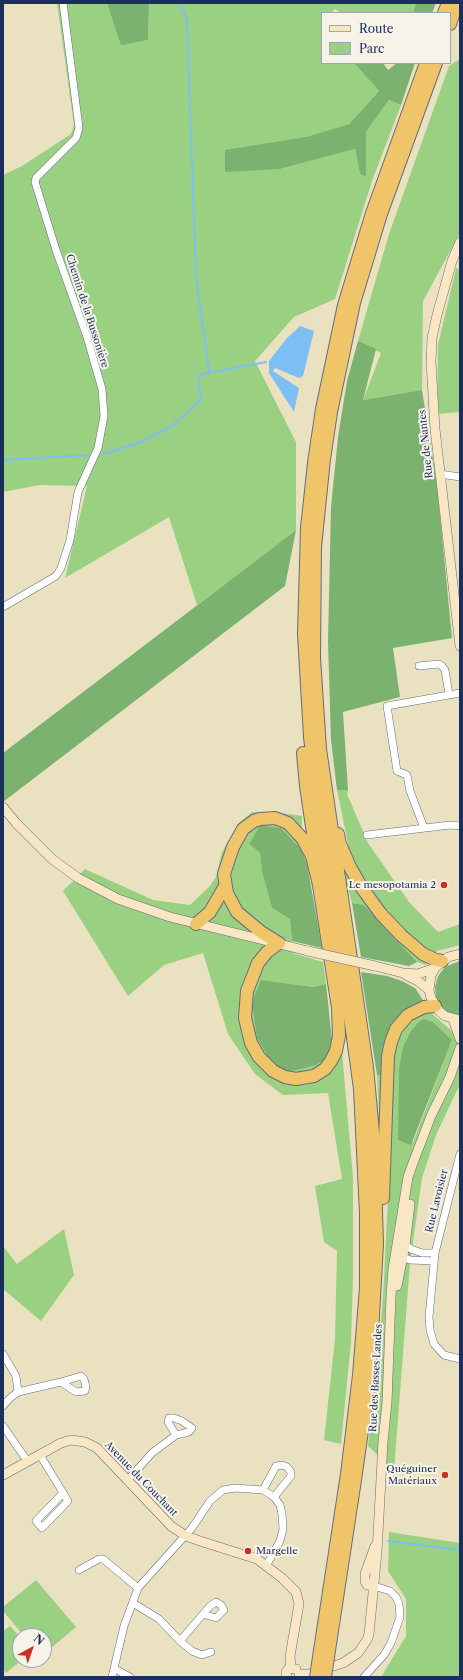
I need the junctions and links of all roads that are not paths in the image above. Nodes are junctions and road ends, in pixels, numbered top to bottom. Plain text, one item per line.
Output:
1 (63, 3) edge
2 (457, 3) edge
3 (451, 21) edge
4 (426, 64) edge
5 (436, 64) edge
6 (460, 242) edge
7 (440, 474) junction
8 (460, 477) edge
9 (458, 604) edge
10 (3, 607) edge
11 (460, 646) edge
12 (419, 666) dead end
13 (460, 693) edge
14 (449, 695) junction
15 (307, 702) junction
16 (323, 772) junction
17 (3, 807) edge
18 (460, 826) edge
19 (424, 828) junction
20 (367, 835) dead end
21 (319, 885) junction
22 (225, 886) junction
23 (196, 924) junction
24 (327, 936) junction
25 (279, 943) junction
26 (460, 954) edge
27 (439, 965) junction
28 (403, 973) junction
29 (429, 990) junction
30 (435, 1006) junction
31 (456, 1020) edge
32 (460, 1039) edge
33 (460, 1048) edge
34 (362, 1114) junction
35 (417, 1153) junction
36 (460, 1154) edge
37 (400, 1229) junction
38 (377, 1244) junction
39 (405, 1245) junction
40 (435, 1253) junction
41 (403, 1257) junction
42 (434, 1261) junction
43 (390, 1329) junction
44 (3, 1354) edge
45 (460, 1359) edge
46 (60, 1382) dead end
47 (18, 1392) junction
48 (3, 1406) edge
49 (3, 1426) edge
50 (176, 1435) dead end
51 (40, 1455) junction
52 (28, 1462) junction
53 (3, 1475) edge
54 (128, 1480) junction
55 (263, 1490) junction
56 (62, 1494) junction
57 (274, 1497) junction
58 (186, 1536) junction
59 (266, 1566) junction
60 (78, 1570) dead end
61 (374, 1586) junction
62 (138, 1588) junction
63 (133, 1603) junction
64 (203, 1614) dead end
65 (180, 1641) junction
66 (210, 1652) dead end
67 (323, 1657) junction
68 (291, 1668) junction
69 (115, 1670) junction
70 (299, 1675) edge
71 (112, 1677) edge
72 (130, 1677) edge
73 (287, 1677) edge
74 (316, 1677) edge
75 (325, 1677) edge
76 (364, 1677) edge

1 - 10 street, Chemin de la Bussonière
2 - 3 highway
4 - 15 highway
5 - 16 highway
6 - 7 street, Rue de Nantes
7 - 8 street
7 - 9 street, Rue de Nantes
9 - 11 street, Rue de Nantes
12 - 14 street
13 - 14 street
14 - 19 street
15 - 21 highway
15 - 34 highway
16 - 27 highway
16 - 38 highway
17 - 23 street
18 - 19 street
19 - 20 street
21 - 22 highway
21 - 24 highway
22 - 23 highway
22 - 25 highway
23 - 25 street
24 - 25 highway
24 - 34 highway
25 - 28 street, bridge
26 - 27 street
27 - 28 street
27 - 29 street
28 - 29 street
29 - 30 street
30 - 31 street
30 - 38 highway
31 - 32 street
33 - 35 street, Rue des Basses Landes
34 - 67 highway
35 - 37 street, Rue des Basses Landes
35 - 39 street
36 - 40 street, Rue Lavoisier
37 - 41 street
37 - 43 street, Rue des Basses Landes
38 - 67 highway
39 - 40 street
39 - 41 street
40 - 42 street, Rue Lavoisier
41 - 42 street
41 - 43 street
42 - 45 street, Rue Lavoisier
43 - 61 street, Rue des Basses Landes
44 - 47 street
46 - 47 street
47 - 48 street
49 - 52 street
50 - 54 street
51 - 52 street, Avenue du Couchant
51 - 54 street, Avenue du Couchant
51 - 56 street
52 - 53 street, Avenue du Couchant
54 - 58 street, Avenue du Couchant
55 - 57 street
55 - 57 street
55 - 58 street
56 - 56 street
57 - 59 street
58 - 59 street, Avenue du Couchant
58 - 62 street
59 - 68 street, Avenue du Couchant
60 - 62 street
61 - 70 street
61 - 76 street
62 - 63 street
63 - 65 street
63 - 69 street
64 - 65 street
65 - 66 street
67 - 74 highway, bridge
67 - 75 highway, bridge
68 - 70 street
68 - 73 street
69 - 71 street
69 - 72 street

